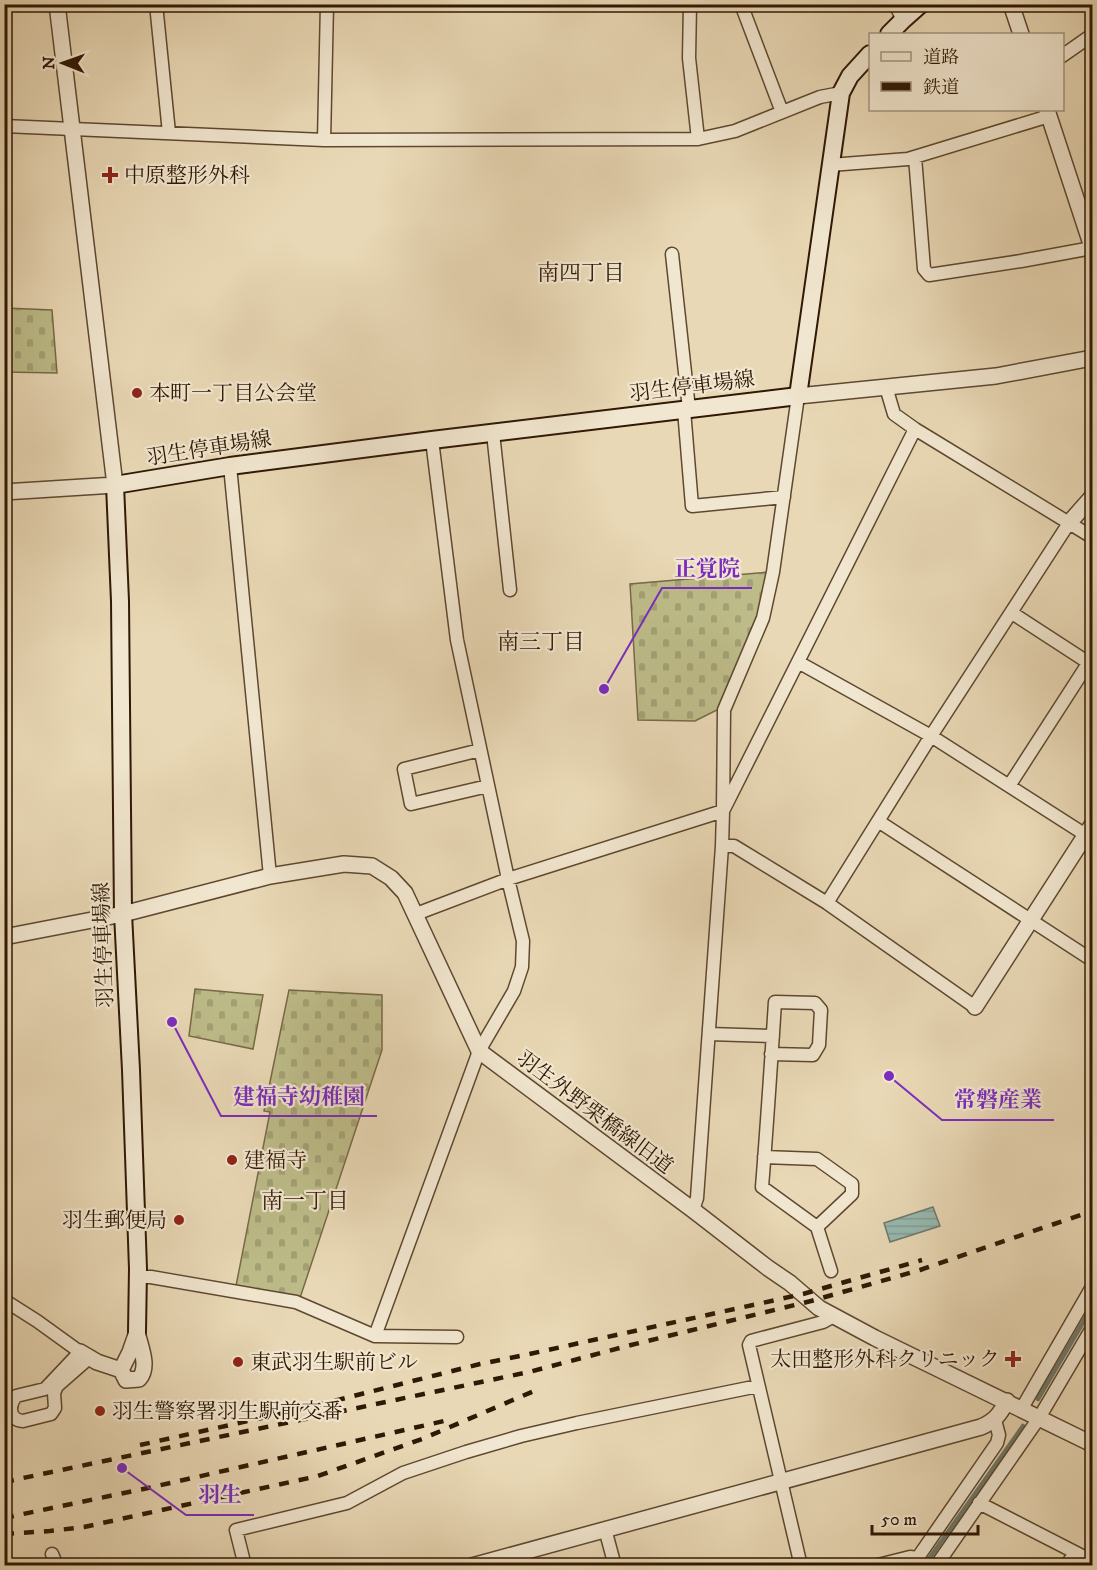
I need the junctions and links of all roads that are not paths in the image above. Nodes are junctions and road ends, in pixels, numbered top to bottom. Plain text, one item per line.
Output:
1 (57, 4) edge
2 (156, 4) edge
3 (327, 4) edge
4 (690, 4) edge
5 (741, 4) edge
6 (896, 4) edge
7 (921, 4) edge
8 (1011, 4) edge
9 (903, 20) junction
10 (890, 33) edge
11 (1021, 33) edge
12 (1092, 34) edge
13 (869, 55) edge
14 (1064, 55) edge
15 (841, 93) junction
16 (782, 112) junction
17 (1048, 112) edge
18 (4, 126) edge
19 (72, 130) junction
20 (169, 133) junction
21 (698, 139) junction
22 (324, 140) junction
23 (915, 157) junction
24 (830, 165) junction
25 (1092, 247) edge
26 (672, 254) dead end
27 (1092, 358) edge
28 (886, 387) junction
29 (798, 396) junction
30 (686, 410) junction
31 (915, 429) junction
32 (493, 433) junction
33 (432, 440) junction
34 (230, 466) junction
35 (115, 485) junction
36 (4, 492) edge
37 (784, 497) junction
38 (1092, 497) edge
39 (1069, 523) junction
40 (1092, 537) edge
41 (510, 590) dead end
42 (1012, 613) junction
43 (798, 662) junction
44 (1090, 663) edge
45 (932, 736) junction
46 (480, 750) junction
47 (488, 786) junction
48 (1009, 786) junction
49 (723, 811) junction
50 (878, 821) junction
51 (1090, 833) edge
52 (722, 846) junction
53 (270, 876) junction
54 (508, 879) junction
55 (827, 903) junction
56 (123, 914) junction
57 (416, 915) junction
58 (1032, 920) junction
59 (4, 937) edge
60 (1092, 960) edge
61 (975, 1007) joint
62 (709, 1034) junction
63 (773, 1035) junction
64 (479, 1051) junction
65 (771, 1054) junction
66 (764, 1157) junction
67 (693, 1210) junction
68 (817, 1227) junction
69 (831, 1270) dead end
70 (138, 1276) junction
71 (1092, 1287) edge
72 (4, 1300) edge
73 (834, 1316) junction
74 (1092, 1328) edge
75 (137, 1332) junction
76 (375, 1336) junction
77 (457, 1336) dead end
78 (85, 1355) junction
79 (121, 1370) junction
80 (758, 1386) junction
81 (1007, 1401) junction
82 (1022, 1408) junction
83 (1039, 1418) junction
84 (995, 1420) junction
85 (1092, 1444) edge
86 (781, 1482) junction
87 (980, 1503) junction
88 (605, 1529) junction
89 (1075, 1552) junction
90 (1092, 1561) edge
91 (915, 1562) edge
92 (245, 1566) edge
93 (472, 1566) edge
94 (615, 1566) edge
95 (801, 1566) edge
96 (874, 1566) edge
97 (936, 1566) edge
98 (1066, 1566) edge

1 - 19 street
2 - 20 street
3 - 22 street
4 - 21 street
5 - 16 street
6 - 9 street
7 - 9 main road
8 - 11 street
9 - 10 main road
12 - 14 street
13 - 15 main road
15 - 16 street
15 - 24 main road
16 - 21 street
17 - 23 street
17 - 25 street
18 - 19 street
19 - 20 street
19 - 35 street
20 - 22 street
21 - 22 street
23 - 24 street
23 - 25 street
24 - 29 main road
26 - 30 street
27 - 28 street
28 - 29 street
28 - 31 street
29 - 30 main road, 羽生停車場線
29 - 37 street
30 - 32 main road, 羽生停車場線
30 - 37 street
31 - 39 street
31 - 43 street
32 - 33 main road, 羽生停車場線
32 - 41 street
33 - 34 main road, 羽生停車場線
33 - 46 street
34 - 35 main road, 羽生停車場線
34 - 53 street
35 - 36 street
35 - 56 main road, 羽生停車場線
37 - 49 street
38 - 39 street
39 - 40 street
39 - 42 street
42 - 44 street
42 - 45 street
43 - 45 street
43 - 49 street
44 - 48 street
45 - 48 street
45 - 50 street
46 - 47 street
46 - 47 street
47 - 54 street
48 - 51 street
49 - 52 street
49 - 54 street
50 - 55 street
50 - 58 street
51 - 58 street
52 - 55 street
52 - 62 street
53 - 56 street, 羽生外野栗橋線旧道
53 - 57 street, 羽生外野栗橋線旧道
54 - 57 street
54 - 64 street
55 - 61 street
56 - 59 street, 羽生外野栗橋線旧道
56 - 70 main road, 羽生停車場線
57 - 64 street, 羽生外野栗橋線旧道
58 - 60 street
58 - 61 street
62 - 63 street
62 - 67 street
63 - 65 street
63 - 65 street
64 - 67 street, 羽生外野栗橋線旧道
64 - 76 street
65 - 66 street
66 - 68 street
66 - 68 street
67 - 73 street, 羽生外野栗橋線旧道
68 - 69 street
70 - 75 main road, 羽生停車場線
70 - 76 street
71 - 82 street
72 - 78 street
73 - 80 street
73 - 81 street, 羽生外野栗橋線旧道
74 - 83 street
75 - 79 street
75 - 79 street
76 - 77 street
78 - 78 street
78 - 79 street
80 - 86 street
80 - 92 street
81 - 82 street, 羽生外野栗橋線旧道
81 - 84 street
82 - 83 street, 羽生外野栗橋線旧道
83 - 85 street, 羽生外野栗橋線旧道
83 - 87 street
84 - 86 street
84 - 91 street
86 - 88 street
86 - 95 street
87 - 89 street
87 - 97 street
88 - 93 street
88 - 94 street
89 - 90 street
89 - 98 street
91 - 96 street

